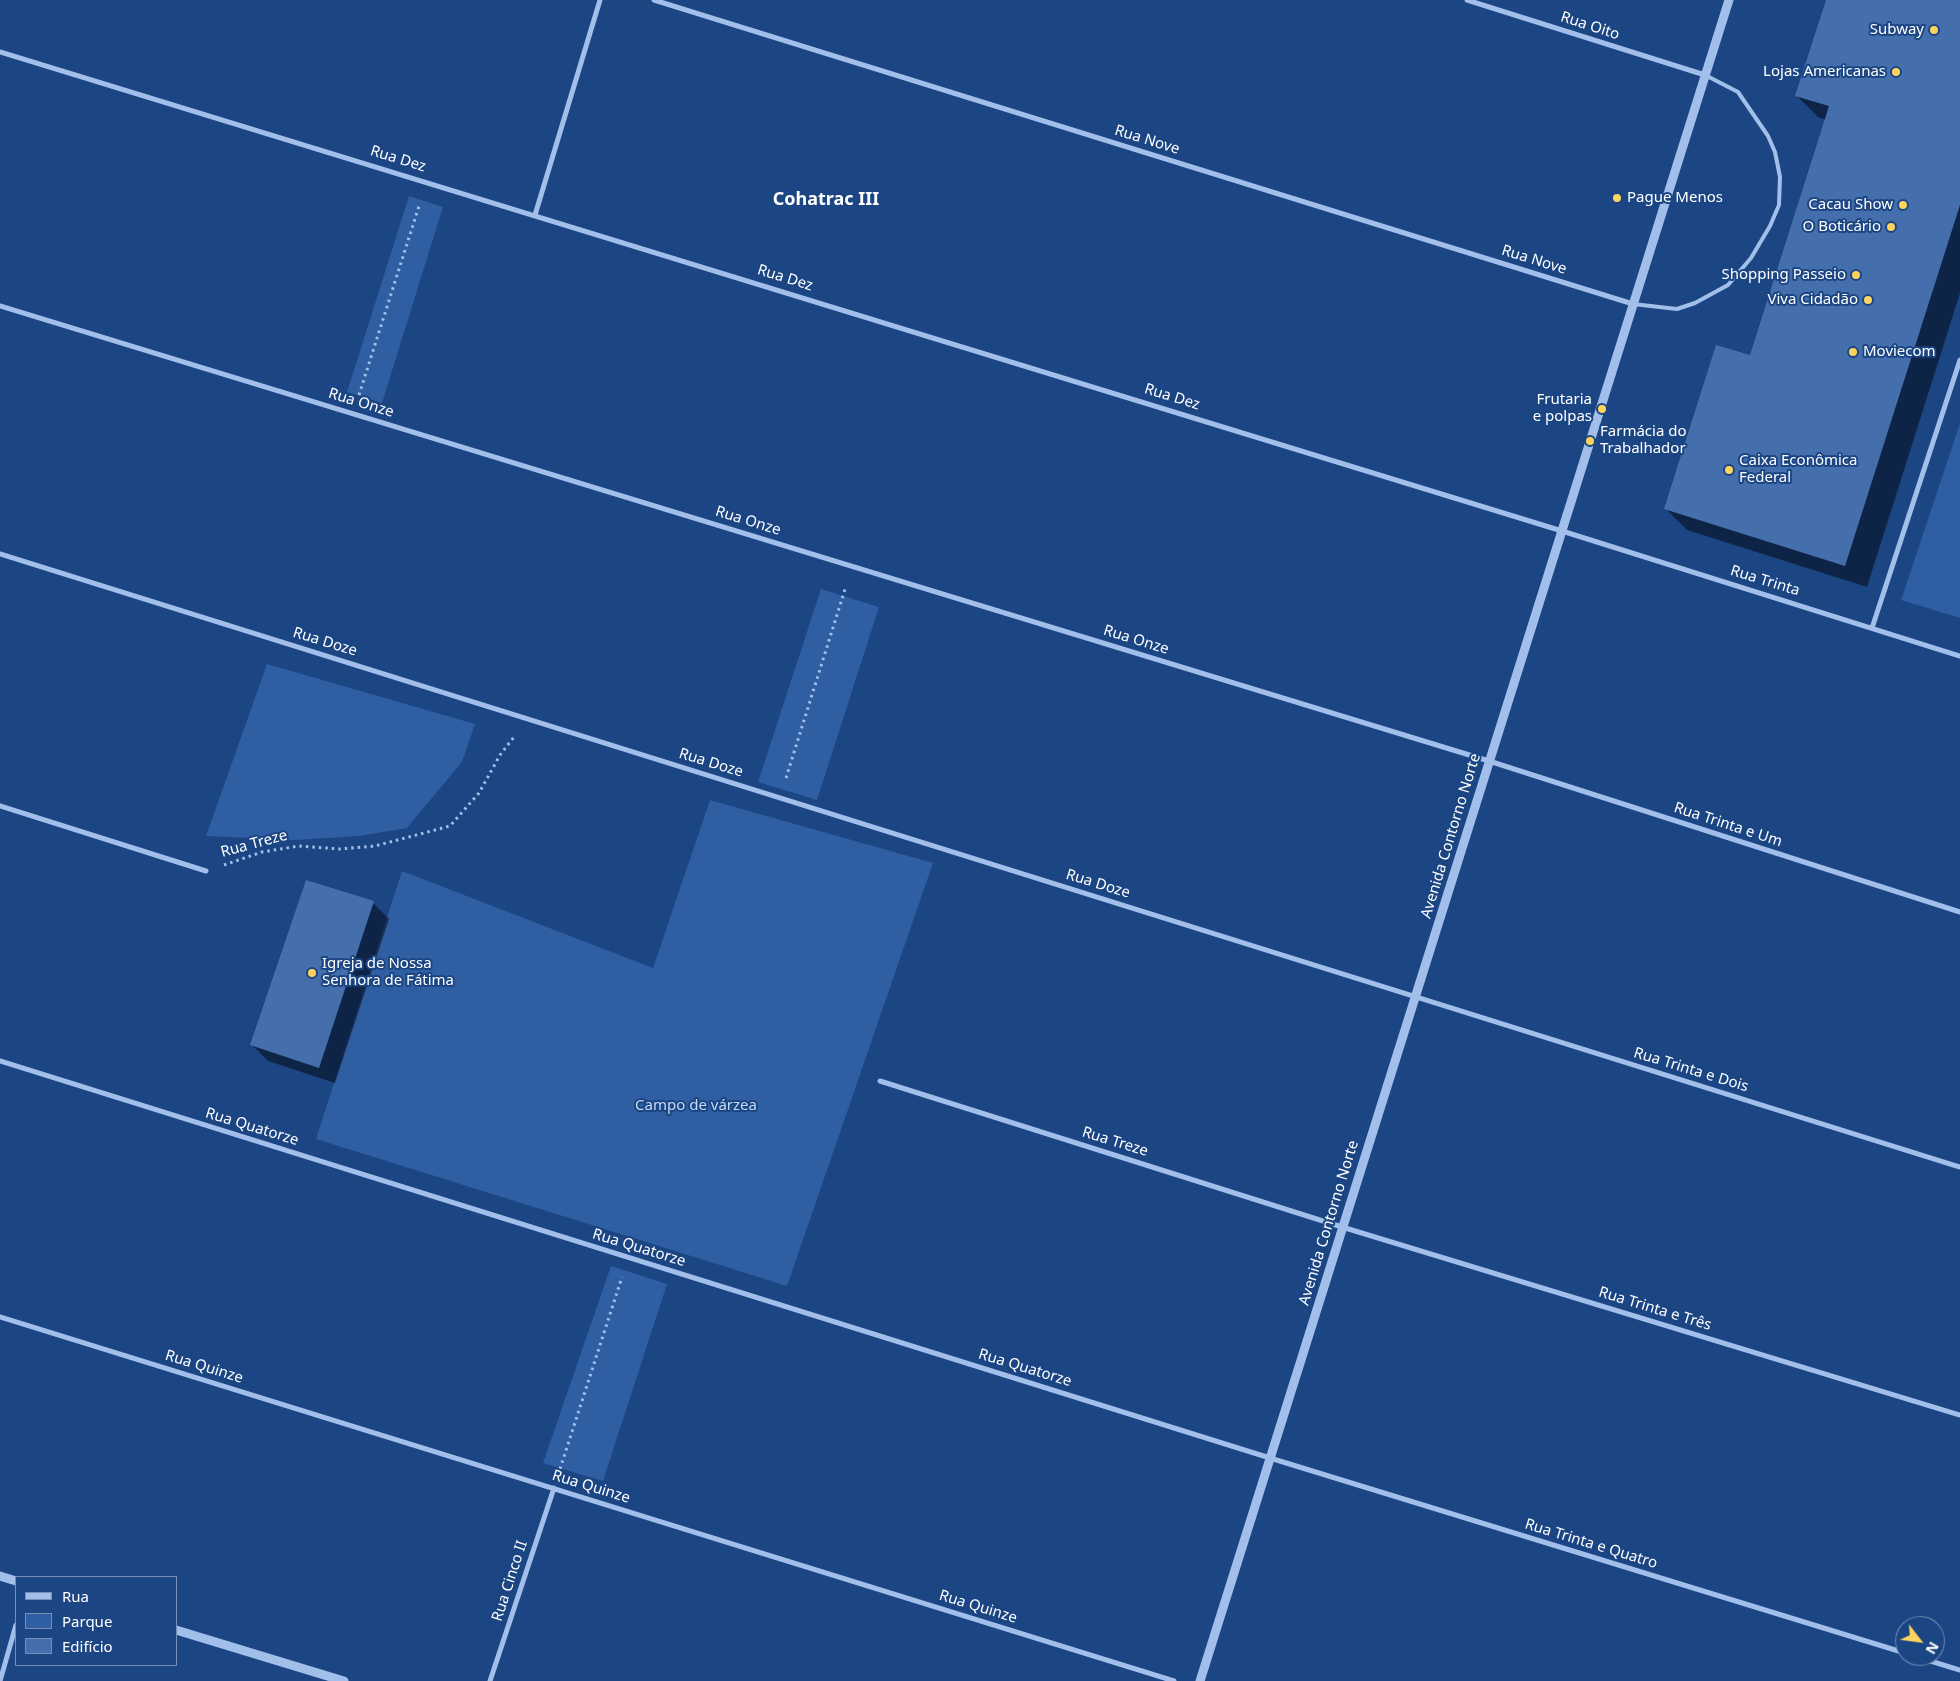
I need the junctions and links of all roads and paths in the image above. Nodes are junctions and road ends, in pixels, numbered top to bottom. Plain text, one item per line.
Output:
1 (600, 0) edge
2 (654, 0) edge
3 (1467, 0) edge
4 (1729, 0) edge
5 (0, 52) edge
6 (1705, 75) junction
7 (428, 181) junction
8 (536, 215) junction
9 (1633, 304) junction
10 (0, 306) edge
11 (1960, 360) edge
12 (353, 414) junction
13 (1562, 531) junction
14 (0, 554) edge
15 (853, 566) junction
16 (1872, 628) junction
17 (1960, 656) edge
18 (528, 719) junction
19 (1489, 761) junction
20 (780, 798) junction
21 (0, 806) edge
22 (206, 871) joint
23 (1960, 912) edge
24 (1415, 997) junction
25 (0, 1061) edge
26 (880, 1082) dead end
27 (1960, 1167) edge
28 (1342, 1227) junction
29 (628, 1258) junction
30 (0, 1317) edge
31 (1960, 1415) edge
32 (1270, 1458) junction
33 (554, 1488) junction
34 (0, 1576) edge
35 (15, 1581) edge
36 (15, 1628) edge
37 (178, 1631) edge
38 (1895, 1650) edge
39 (1945, 1665) edge
40 (1960, 1670) edge
41 (0, 1681) edge
42 (344, 1681) edge
43 (490, 1681) edge
44 (1174, 1681) edge
45 (1200, 1681) edge

1 - 8 street
2 - 9 street, Rua Nove
3 - 6 street, Rua Oito
4 - 6 street, Avenida Contorno Norte
5 - 7 street, Rua Dez
6 - 9 street, Avenida Contorno Norte
6 - 9 lane
7 - 8 street, Rua Dez
7 - 12 path
8 - 13 street, Rua Dez
9 - 13 street, Avenida Contorno Norte
10 - 12 street, Rua Onze
11 - 16 street
12 - 15 street, Rua Onze
13 - 16 street, Rua Trinta
13 - 19 street, Avenida Contorno Norte
14 - 18 street, Rua Doze
15 - 19 street, Rua Onze
15 - 20 path
16 - 17 street, Rua Trinta
18 - 20 street, Rua Doze
18 - 22 path, Rua Treze
19 - 23 street, Rua Trinta e Um
19 - 24 street, Avenida Contorno Norte
20 - 24 street, Rua Doze
21 - 22 street, Rua Treze
24 - 27 street, Rua Trinta e Dois
24 - 28 street, Avenida Contorno Norte
25 - 29 street, Rua Quatorze
26 - 28 street, Rua Treze
28 - 31 street, Rua Trinta e Três
28 - 32 street, Avenida Contorno Norte
29 - 32 street, Rua Quatorze
29 - 33 path
30 - 33 street, Rua Quinze
32 - 38 street, Rua Trinta e Quatro
32 - 45 street, Avenida Contorno Norte
33 - 43 street, Rua Cinco II
33 - 44 street, Rua Quinze
34 - 35 street
36 - 41 street
37 - 42 street
39 - 40 street

